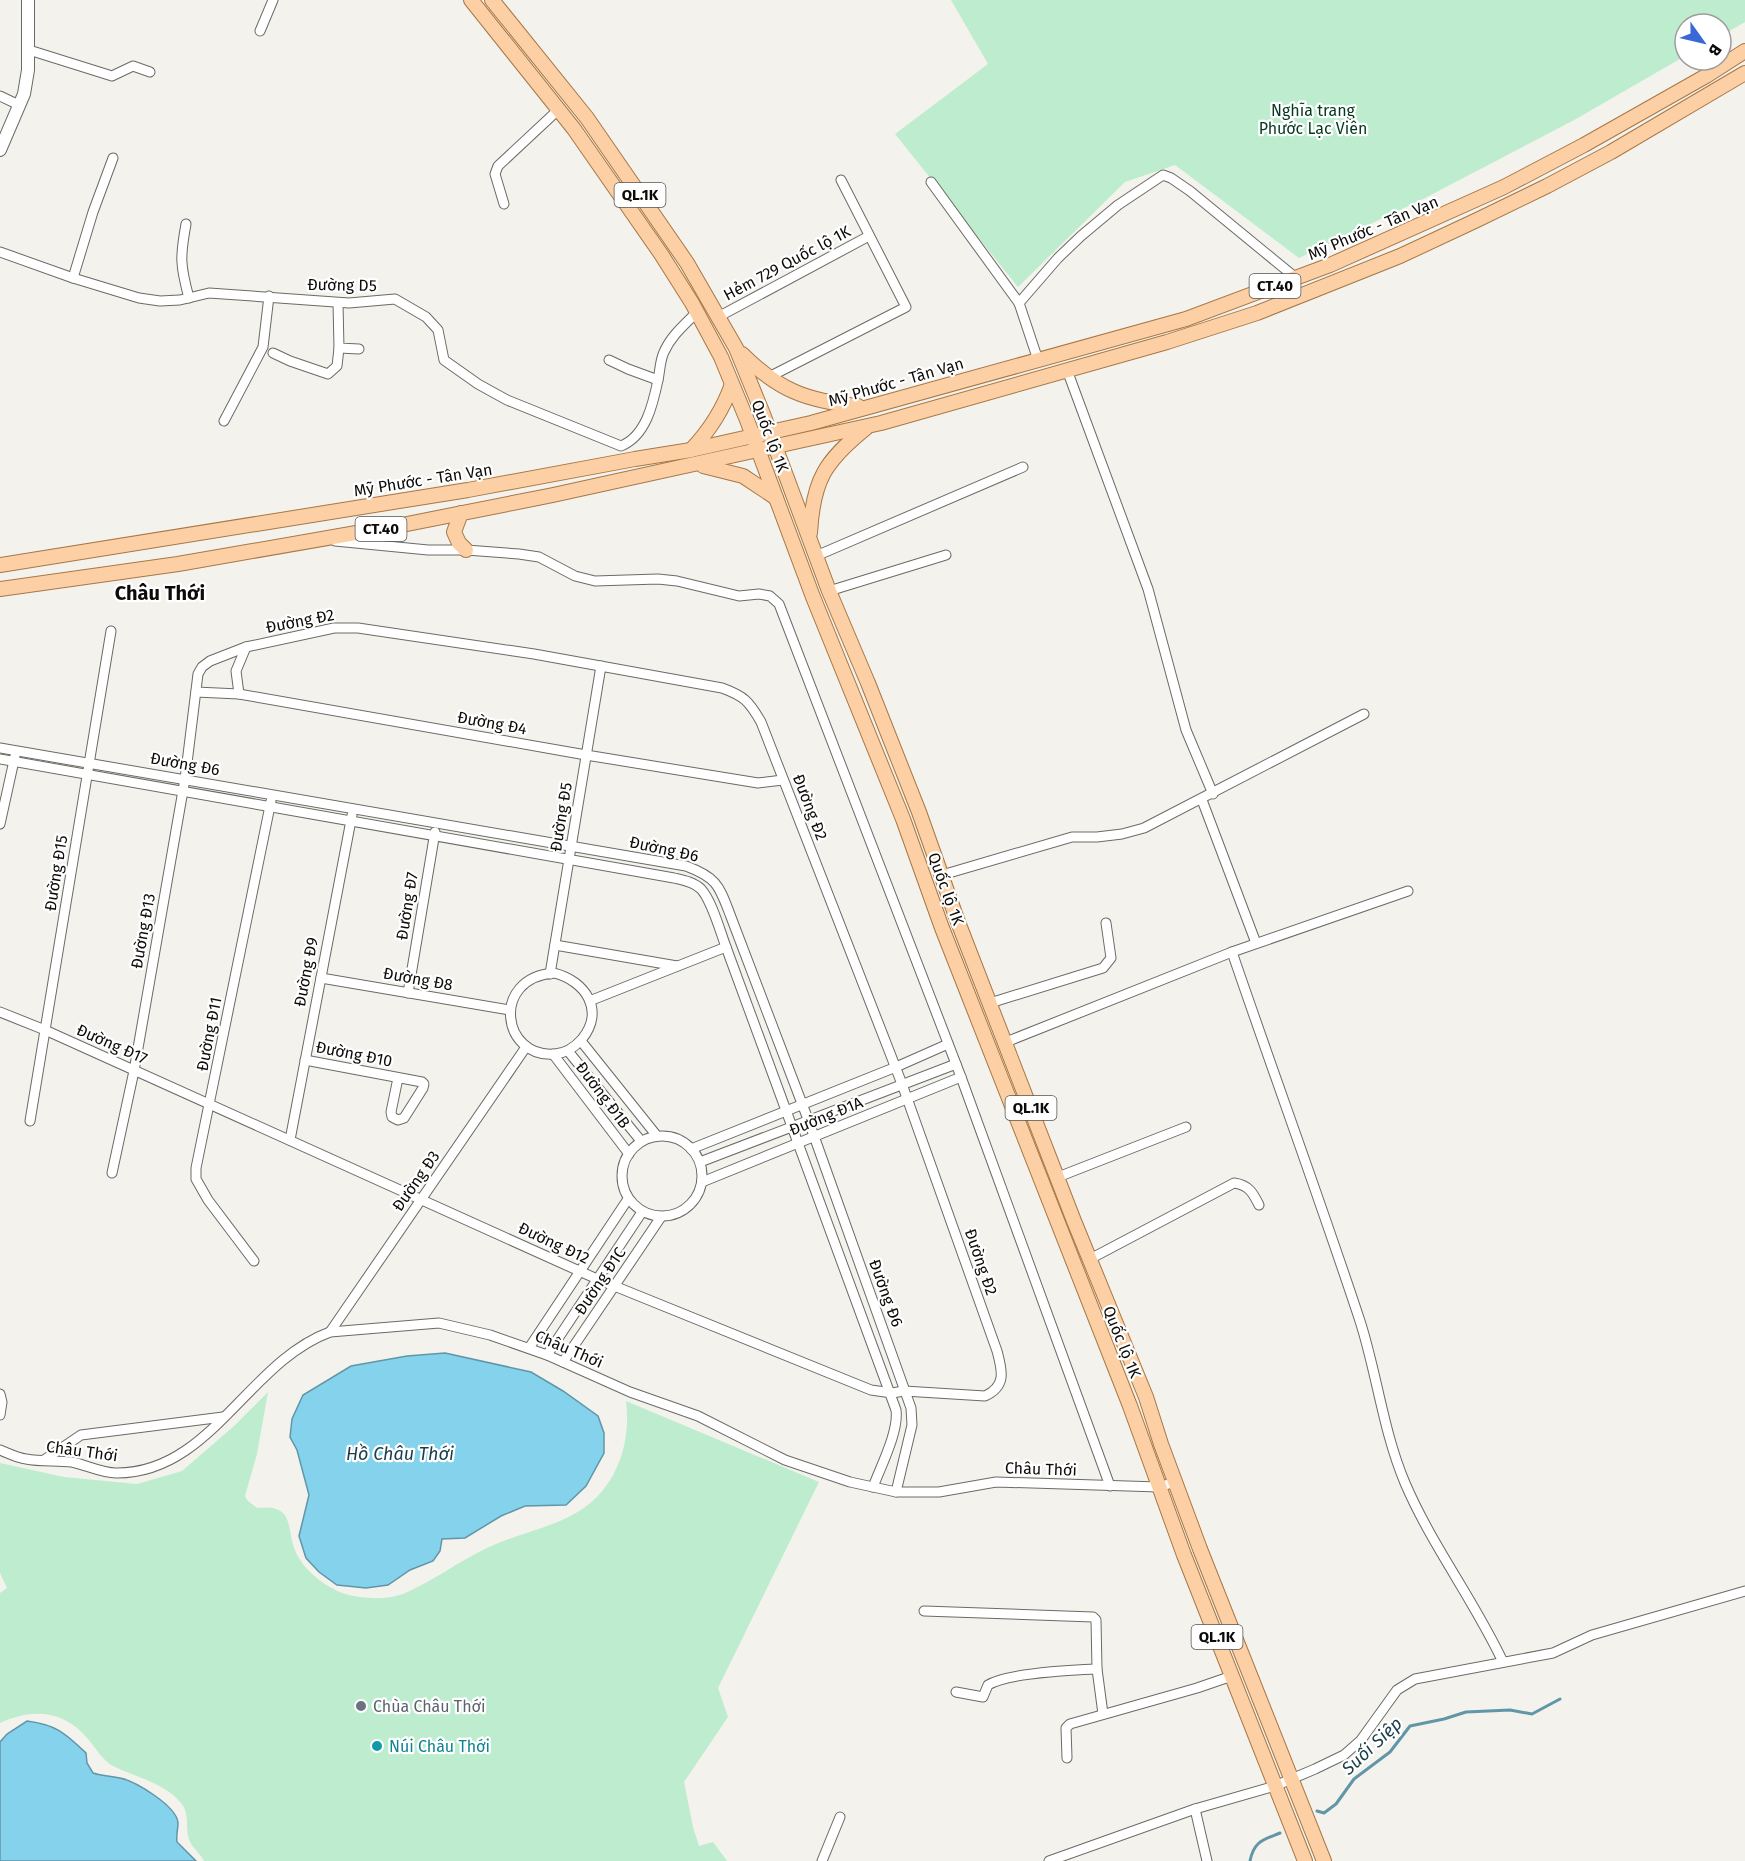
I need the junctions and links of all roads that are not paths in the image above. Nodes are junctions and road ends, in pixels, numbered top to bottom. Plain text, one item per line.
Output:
1 (28, 0) edge
2 (273, 0) edge
3 (471, 0) edge
4 (492, 0) edge
5 (260, 31) dead end
6 (29, 50) junction
7 (1745, 51) edge
8 (150, 72) dead end
9 (1745, 73) edge
10 (0, 96) edge
11 (19, 105) junction
12 (558, 110) junction
13 (0, 150) edge
14 (113, 158) dead end
15 (841, 180) dead end
16 (931, 182) dead end
17 (504, 204) dead end
18 (186, 224) dead end
19 (869, 236) junction
20 (0, 252) edge
21 (73, 278) junction
22 (1296, 278) junction
23 (269, 296) junction
24 (189, 297) junction
25 (339, 303) junction
26 (1019, 303) junction
27 (697, 312) junction
28 (718, 317) junction
29 (339, 348) junction
30 (736, 348) junction
31 (359, 349) dead end
32 (273, 352) dead end
33 (609, 360) dead end
34 (1038, 360) junction
35 (1067, 370) junction
36 (767, 378) junction
37 (658, 380) junction
38 (732, 384) junction
39 (866, 407) junction
40 (224, 422) dead end
41 (868, 426) junction
42 (770, 433) junction
43 (753, 436) junction
44 (621, 446) junction
45 (775, 447) junction
46 (691, 450) junction
47 (759, 451) junction
48 (608, 464) junction
49 (695, 465) junction
50 (1023, 467) dead end
51 (776, 498) junction
52 (461, 513) junction
53 (809, 538) junction
54 (321, 540) junction
55 (466, 550) junction
56 (946, 555) dead end
57 (816, 556) junction
58 (0, 565) edge
59 (0, 590) edge
60 (829, 591) junction
61 (111, 631) dead end
62 (246, 647) junction
63 (601, 666) junction
64 (195, 692) junction
65 (239, 694) junction
66 (1364, 714) dead end
67 (0, 748) edge
68 (16, 751) junction
69 (586, 755) junction
70 (0, 759) edge
71 (13, 761) junction
72 (89, 762) junction
73 (87, 774) junction
74 (185, 779) junction
75 (783, 780) junction
76 (183, 791) junction
77 (1213, 794) junction
78 (272, 796) junction
79 (1202, 800) junction
80 (270, 807) junction
81 (353, 810) junction
82 (351, 821) junction
83 (0, 824) edge
84 (436, 824) junction
85 (493, 834) junction
86 (434, 836) junction
87 (490, 846) junction
88 (571, 847) junction
89 (569, 860) junction
90 (664, 862) junction
91 (942, 875) junction
92 (662, 876) junction
93 (1408, 891) dead end
94 (731, 916) junction
95 (716, 922) junction
96 (1106, 923) dead end
97 (1256, 942) junction
98 (555, 945) junction
99 (726, 947) junction
100 (1232, 952) junction
101 (678, 966) junction
102 (550, 974) junction
103 (321, 978) junction
104 (408, 993) junction
105 (760, 994) junction
106 (592, 1000) junction
107 (746, 1000) junction
108 (990, 1003) junction
109 (510, 1010) junction
110 (0, 1012) edge
111 (45, 1030) junction
112 (581, 1041) junction
113 (1006, 1042) junction
114 (948, 1044) junction
115 (526, 1047) junction
116 (568, 1051) junction
117 (553, 1054) junction
118 (305, 1060) junction
119 (956, 1064) junction
120 (896, 1067) junction
121 (134, 1071) junction
122 (961, 1077) junction
123 (398, 1078) junction
124 (615, 1084) junction
125 (903, 1084) junction
126 (603, 1095) junction
127 (908, 1099) junction
128 (210, 1104) junction
129 (802, 1104) junction
130 (591, 1105) junction
131 (787, 1111) junction
132 (808, 1120) junction
133 (30, 1121) dead end
134 (792, 1126) junction
135 (1185, 1127) dead end
136 (657, 1136) junction
137 (814, 1137) junction
138 (290, 1140) junction
139 (641, 1142) junction
140 (799, 1143) junction
141 (692, 1149) junction
142 (628, 1154) junction
143 (700, 1162) junction
144 (112, 1173) dead end
145 (1058, 1177) junction
146 (702, 1182) junction
147 (422, 1199) junction
148 (628, 1199) junction
149 (1259, 1205) dead end
150 (642, 1212) junction
151 (662, 1217) junction
152 (842, 1217) junction
153 (828, 1222) junction
154 (1090, 1259) junction
155 (254, 1261) dead end
156 (580, 1271) junction
157 (597, 1279) junction
158 (614, 1286) junction
159 (875, 1305) junction
160 (862, 1311) junction
161 (330, 1332) junction
162 (530, 1348) junction
163 (547, 1355) junction
164 (563, 1362) junction
165 (904, 1391) junction
166 (892, 1393) junction
167 (0, 1394) edge
168 (0, 1414) edge
169 (223, 1417) junction
170 (0, 1450) edge
171 (44, 1460) junction
172 (1175, 1482) junction
173 (873, 1486) junction
174 (1110, 1486) junction
175 (1159, 1487) junction
176 (896, 1492) junction
177 (1745, 1591) edge
178 (924, 1611) dead end
179 (1503, 1662) junction
180 (1096, 1669) junction
181 (1232, 1676) junction
182 (956, 1692) dead end
183 (1103, 1714) junction
184 (1067, 1758) dead end
185 (1293, 1779) junction
186 (1275, 1786) junction
187 (1195, 1809) junction
188 (840, 1817) dead end
189 (822, 1861) edge
190 (1049, 1861) edge
191 (1208, 1861) edge
192 (1305, 1861) edge
193 (1324, 1861) edge

1 - 6 street
2 - 5 street
3 - 12 main road, Quốc lộ 1K / QL.1K
4 - 28 main road, Quốc lộ 1K / QL.1K
6 - 8 street
6 - 11 street
7 - 22 main road, Mỹ Phước - Tân Vạn / CT.40
9 - 35 main road, Mỹ Phước - Tân Vạn / CT.40
10 - 11 street
11 - 13 street
12 - 17 street
12 - 27 main road, Quốc lộ 1K / QL.1K
14 - 21 street
15 - 19 street
16 - 26 street
18 - 24 street
19 - 28 street, Hẻm 729 Quốc lộ 1K
19 - 36 street
20 - 21 street, Đường D5
21 - 24 street, Đường D5
22 - 26 street
22 - 34 main road, Mỹ Phước - Tân Vạn / CT.40
23 - 24 street, Đường D5
23 - 25 street, Đường D5
23 - 40 street
25 - 29 street
25 - 44 street, Đường D5
26 - 34 street
27 - 37 street
27 - 38 main road, Quốc lộ 1K / QL.1K
28 - 30 main road, Quốc lộ 1K / QL.1K
29 - 31 street
29 - 32 street
30 - 36 main road
30 - 42 main road, Quốc lộ 1K / QL.1K
33 - 37 street
34 - 39 main road, Mỹ Phước - Tân Vạn / CT.40
35 - 41 main road, Mỹ Phước - Tân Vạn / CT.40
35 - 77 street
36 - 39 main road
37 - 44 street
38 - 43 main road, Quốc lộ 1K / QL.1K
38 - 46 main road
39 - 42 main road, Mỹ Phước - Tân Vạn / CT.40
41 - 45 main road, Mỹ Phước - Tân Vạn / CT.40
41 - 53 main road
42 - 43 main road, Mỹ Phước - Tân Vạn
42 - 45 main road, Quốc lộ 1K / QL.1K
43 - 46 main road, Mỹ Phước - Tân Vạn / CT.40
43 - 47 main road, Quốc lộ 1K / QL.1K
44 - 48 street
45 - 47 main road, Mỹ Phước - Tân Vạn
45 - 53 main road, Quốc lộ 1K / QL.1K
46 - 48 main road, Mỹ Phước - Tân Vạn / CT.40
47 - 49 main road, Mỹ Phước - Tân Vạn / CT.40
47 - 51 main road, Quốc lộ 1K / QL.1K
48 - 58 main road, Mỹ Phước - Tân Vạn / CT.40
49 - 51 main road
49 - 52 main road, Mỹ Phước - Tân Vạn / CT.40
50 - 57 street
51 - 175 main road, Quốc lộ 1K / QL.1K
52 - 54 main road, Mỹ Phước - Tân Vạn / CT.40
52 - 55 main road
53 - 57 main road, Quốc lộ 1K / QL.1K
54 - 55 street
54 - 59 main road, Mỹ Phước - Tân Vạn / CT.40
55 - 114 street
56 - 60 street
57 - 60 main road, Quốc lộ 1K / QL.1K
60 - 91 main road, Quốc lộ 1K / QL.1K
61 - 72 street, Đường Đ15
62 - 63 street, Đường Đ2
62 - 64 street, Đường Đ2
62 - 65 street
63 - 69 street, Đường Đ5
63 - 75 street, Đường Đ2
64 - 65 street, Đường Đ4
64 - 74 street, Đường Đ13
65 - 69 street, Đường Đ4
66 - 77 street
67 - 68 street, Đường Đ6
68 - 71 street
68 - 72 street, Đường Đ6
69 - 75 street, Đường Đ4
69 - 88 street, Đường Đ5
70 - 71 street, Đường Đ6
71 - 73 street, Đường Đ6
71 - 83 street
72 - 73 street, Đường Đ15
72 - 74 street, Đường Đ6
73 - 76 street, Đường Đ6
73 - 111 street, Đường Đ15
74 - 76 street, Đường Đ13
74 - 78 street, Đường Đ6
75 - 120 street, Đường Đ2
76 - 80 street, Đường Đ6
76 - 121 street, Đường Đ13
77 - 79 street
78 - 80 street, Đường Đ11
78 - 81 street, Đường Đ6
79 - 91 street
79 - 97 street
80 - 82 street, Đường Đ6
80 - 128 street, Đường Đ11
81 - 82 street, Đường Đ9
81 - 84 street, Đường Đ6
82 - 86 street, Đường Đ6
82 - 103 street, Đường Đ9
84 - 85 street, Đường Đ6
84 - 86 street, Đường Đ7
85 - 87 street
85 - 88 street, Đường Đ6
86 - 87 street, Đường Đ6
86 - 104 street, Đường Đ7
87 - 89 street, Đường Đ6
88 - 89 street, Đường Đ5
88 - 90 street, Đường Đ6
89 - 92 street, Đường Đ6
89 - 98 street, Đường Đ5
90 - 92 street
90 - 94 street, Đường Đ6
91 - 108 main road, Quốc lộ 1K / QL.1K
92 - 95 street, Đường Đ6
93 - 97 street
94 - 95 street
94 - 105 street, Đường Đ6
95 - 99 street, Đường Đ6
96 - 108 street
97 - 100 street
98 - 101 street
98 - 102 street, Đường Đ5
99 - 101 street
99 - 107 street, Đường Đ6
100 - 113 street
100 - 179 street
101 - 106 street
102 - 106 street
102 - 109 street
103 - 104 street, Đường Đ8
103 - 118 street, Đường Đ9
104 - 109 street, Đường Đ8
105 - 107 street
105 - 129 street, Đường Đ6
106 - 112 street
107 - 131 street, Đường Đ6
108 - 113 main road, Quốc lộ 1K / QL.1K
109 - 115 street
110 - 111 street, Đường Đ17
111 - 121 street, Đường Đ17
111 - 133 street, Đường Đ15
112 - 116 street
112 - 124 street, Đường Đ1B
113 - 145 main road, Quốc lộ 1K / QL.1K
114 - 119 street
114 - 120 street, Đường Đ1A
115 - 117 street
115 - 147 street, Đường Đ3
116 - 117 street
116 - 126 street, Đường Đ1B
117 - 130 street, Đường Đ1B
118 - 123 street, Đường Đ10
118 - 138 street, Đường Đ9
119 - 122 street
119 - 125 street, Đường Đ1A
120 - 125 street, Đường Đ2
120 - 129 street, Đường Đ1A
121 - 128 street, Đường Đ17
121 - 144 street, Đường Đ13
122 - 127 street, Đường Đ1A
122 - 174 street
123 - 123 street, Đường Đ10
124 - 126 street
124 - 136 street, Đường Đ1B
125 - 127 street, Đường Đ2
125 - 132 street, Đường Đ1A
126 - 130 street
126 - 139 street, Đường Đ1B
127 - 137 street, Đường Đ1A
127 - 165 street, Đường Đ2
128 - 138 street, Đường Đ12
128 - 155 street, Đường Đ11
129 - 131 street, Đường Đ1A
129 - 132 street, Đường Đ6
130 - 142 street, Đường Đ1B
131 - 134 street, Đường Đ6
131 - 141 street, Đường Đ1A
132 - 134 street, Đường Đ1A
132 - 137 street, Đường Đ6
134 - 140 street, Đường Đ6
134 - 143 street, Đường Đ1A
135 - 145 street
136 - 139 street
136 - 141 street
137 - 140 street, Đường Đ1A
137 - 152 street, Đường Đ6
138 - 147 street, Đường Đ12
139 - 142 street
140 - 146 street, Đường Đ1A
140 - 153 street, Đường Đ6
141 - 143 street
142 - 148 street
143 - 146 street
145 - 154 main road, Quốc lộ 1K / QL.1K
146 - 151 street
147 - 156 street, Đường Đ12
147 - 161 street, Đường Đ3
148 - 150 street
148 - 156 street, Đường Đ1C
149 - 154 street
150 - 151 street
150 - 157 street, Đường Đ1C
151 - 158 street, Đường Đ1C
152 - 153 street
152 - 159 street, Đường Đ6
153 - 160 street, Đường Đ6
154 - 172 main road, Quốc lộ 1K / QL.1K
156 - 157 street, Đường Đ12
156 - 162 street, Đường Đ1C
157 - 158 street, Đường Đ12
157 - 163 street, Đường Đ1C
158 - 164 street, Đường Đ1C
158 - 166 street, Đường Đ12
159 - 160 street
159 - 165 street, Đường Đ6
160 - 166 street, Đường Đ6
161 - 162 street, Châu Thới
161 - 169 street, Châu Thới
162 - 163 street, Châu Thới
163 - 164 street, Châu Thới
164 - 173 street, Châu Thới
165 - 166 street, Đường Đ2
165 - 176 street, Đường Đ6
166 - 173 street, Đường Đ6
167 - 168 street
169 - 171 street
169 - 171 street, Châu Thới
170 - 171 street, Châu Thới
172 - 175 street, Châu Thới
172 - 185 main road, Quốc lộ 1K / QL.1K
173 - 176 street, Châu Thới
174 - 175 street, Châu Thới
174 - 176 street, Châu Thới
175 - 181 main road, Quốc lộ 1K / QL.1K
177 - 179 street
178 - 180 street
179 - 185 street
180 - 182 street
180 - 183 street
181 - 183 street
181 - 186 main road, Quốc lộ 1K / QL.1K
183 - 184 street
185 - 186 street
185 - 193 main road, Quốc lộ 1K / QL.1K
186 - 187 street
186 - 192 main road, Quốc lộ 1K / QL.1K
187 - 190 street
187 - 191 street
188 - 189 street

